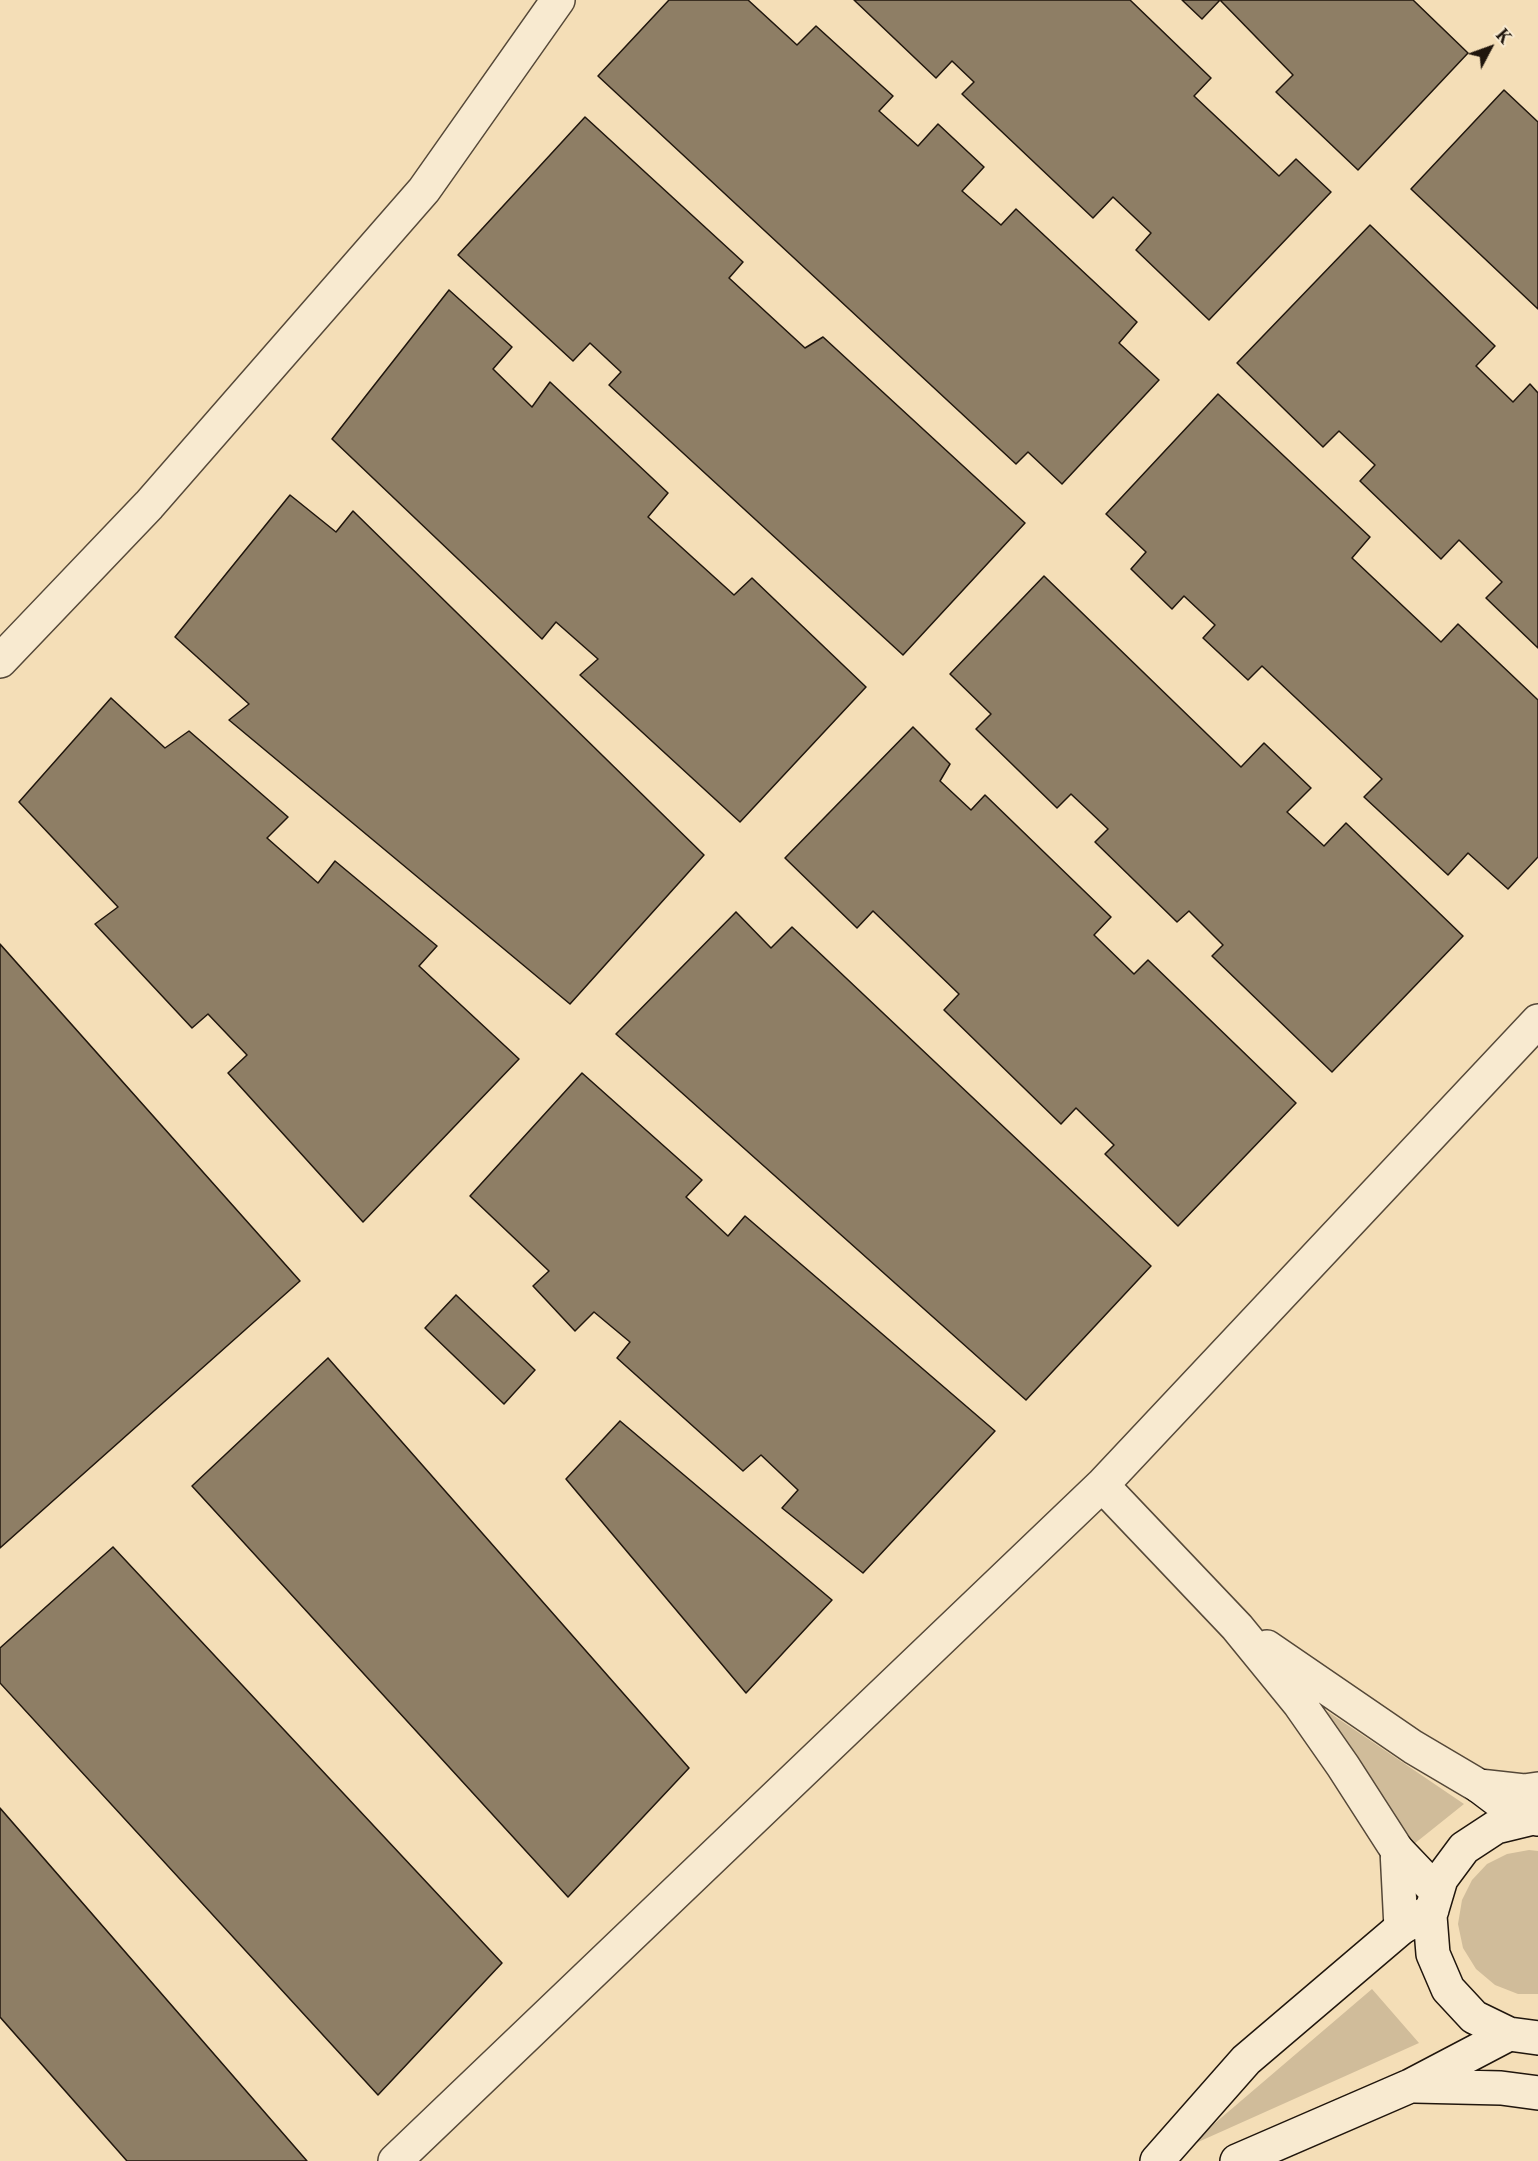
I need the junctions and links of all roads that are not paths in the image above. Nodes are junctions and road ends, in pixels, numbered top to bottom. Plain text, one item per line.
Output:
1 (558, 0) edge
2 (0, 661) edge
3 (1538, 1022) edge
4 (1102, 1485) junction
5 (1237, 1627) junction
6 (1534, 1812) edge
7 (1397, 1850) junction
8 (1434, 1901) junction
9 (1401, 1928) junction
10 (1527, 2039) edge
11 (1410, 2086) junction
12 (1538, 2093) edge
13 (395, 2161) edge
14 (1157, 2161) edge
15 (1238, 2161) edge

1 - 2 street
3 - 4 street
4 - 5 street
4 - 13 street
5 - 6 street
5 - 7 street
6 - 8 street
7 - 8 street
7 - 9 street
8 - 9 street
8 - 10 street
9 - 14 street
10 - 11 street
11 - 12 street
11 - 15 street

